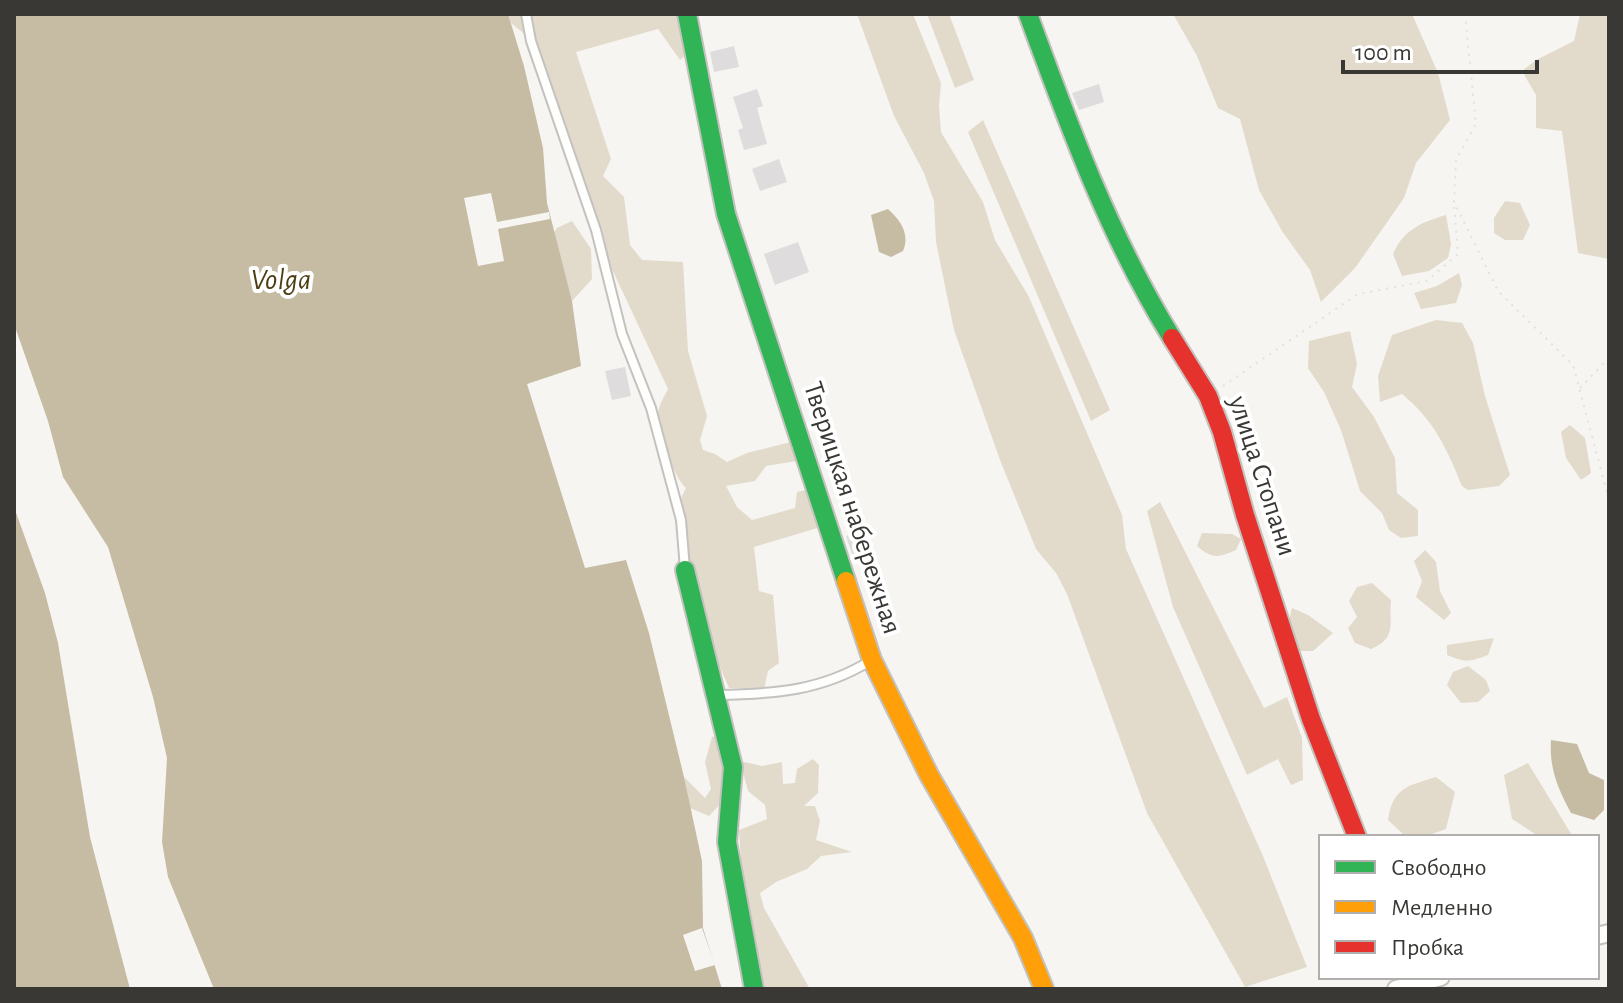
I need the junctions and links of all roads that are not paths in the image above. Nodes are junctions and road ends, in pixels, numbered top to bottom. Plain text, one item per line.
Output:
1 (526, 14) edge
2 (687, 14) edge
3 (1028, 14) edge
4 (685, 570) joint
5 (872, 660) junction
6 (717, 695) junction
7 (1356, 835) edge
8 (1430, 979) edge
9 (1404, 984) edge
10 (754, 989) edge
11 (1044, 989) edge

1 - 4 lane
2 - 5 street, Тверицкая набережная
3 - 7 street, улица Стопани
4 - 6 street
5 - 6 lane
5 - 11 street, Тверицкая набережная
6 - 10 street
8 - 9 street

